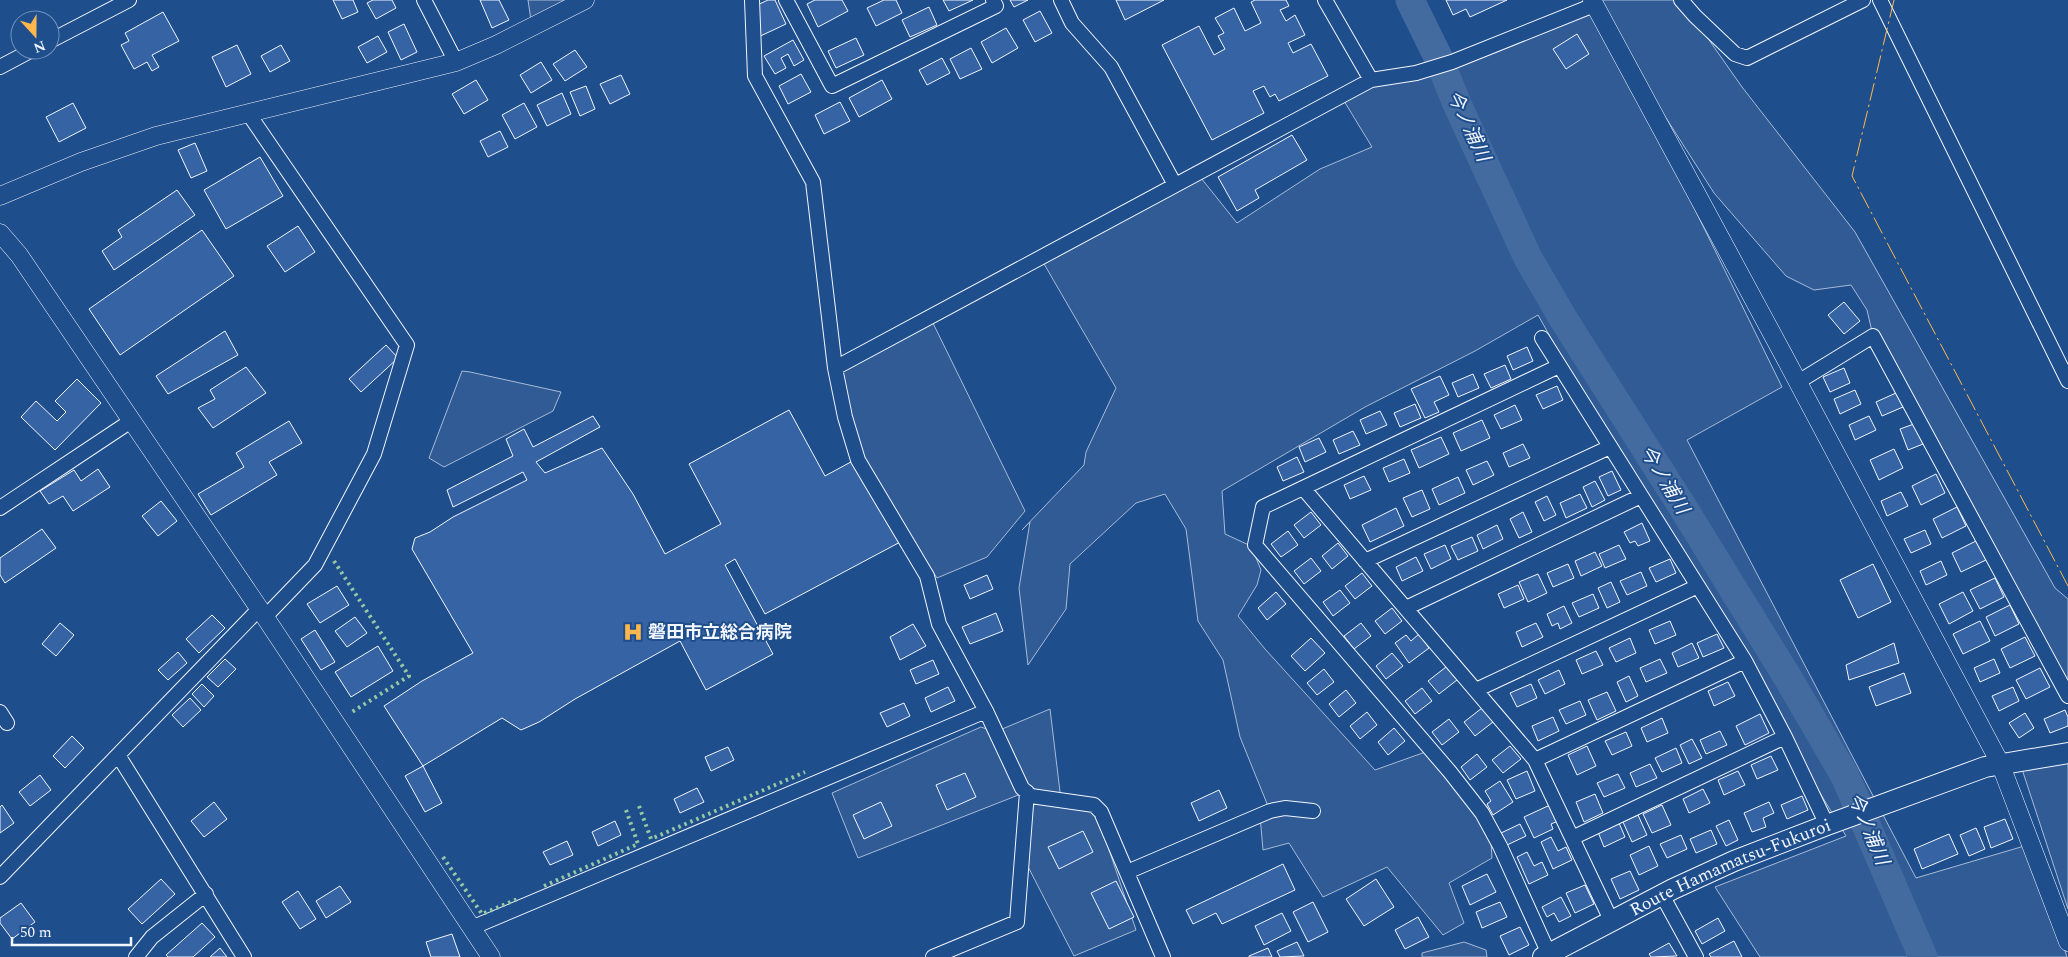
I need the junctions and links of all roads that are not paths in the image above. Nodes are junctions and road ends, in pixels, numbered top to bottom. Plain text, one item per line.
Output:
1 (129, 0) edge
2 (424, 0) edge
3 (585, 0) edge
4 (752, 0) edge
5 (786, 0) edge
6 (993, 0) edge
7 (1061, 0) edge
8 (1326, 0) edge
9 (1681, 0) edge
10 (1863, 0) edge
11 (1880, 0) edge
12 (1593, 2) edge
13 (60, 36) edge
14 (13, 60) edge
15 (456, 62) junction
16 (0, 67) edge
17 (1371, 80) junction
18 (248, 113) junction
19 (1175, 185) junction
20 (0, 196) edge
21 (0, 233) edge
22 (1542, 338) dead end
23 (1559, 366) junction
24 (835, 368) junction
25 (2067, 376) edge
26 (1798, 382) junction
27 (132, 420) junction
28 (1610, 447) junction
29 (1304, 488) junction
30 (1641, 496) junction
31 (0, 508) edge
32 (1365, 561) junction
33 (1698, 586) junction
34 (1406, 608) junction
35 (262, 613) junction
36 (1744, 661) junction
37 (1476, 690) junction
38 (2068, 696) edge
39 (986, 711) junction
40 (1785, 737) junction
41 (2068, 753) edge
42 (118, 755) junction
43 (1535, 760) junction
44 (2000, 763) junction
45 (1027, 792) junction
46 (1313, 811) dead end
47 (1827, 825) junction
48 (1572, 838) junction
49 (1126, 872) junction
50 (0, 877) edge
51 (206, 894) junction
52 (1662, 895) junction
53 (1611, 920) junction
54 (471, 928) junction
55 (2068, 942) edge
56 (1546, 955) edge
57 (136, 957) edge
58 (244, 957) edge
59 (491, 957) edge
60 (933, 957) edge
61 (1163, 957) edge
62 (1696, 957) edge

1 - 13 street
2 - 15 street
3 - 15 street
4 - 24 street
5 - 6 street
7 - 19 street
8 - 17 street
9 - 10 street
11 - 25 street
12 - 17 street
12 - 26 street
14 - 16 street
15 - 18 street
17 - 19 street
18 - 20 street
18 - 35 street
19 - 24 street
21 - 27 street
22 - 23 street
23 - 28 street
23 - 29 street
24 - 39 street
26 - 38 street
26 - 44 street
27 - 31 street
27 - 35 street
28 - 30 street
28 - 32 street
29 - 32 street
29 - 56 street
30 - 33 street
30 - 34 street
32 - 34 street
33 - 36 street
33 - 37 street
34 - 37 street
35 - 42 street
35 - 54 street
36 - 40 street
36 - 43 street
37 - 43 street
39 - 45 street
39 - 54 street
40 - 47 street
40 - 48 street
41 - 44 main road, Route Hamamatsu-Fukuroi
42 - 50 street
42 - 51 street
43 - 48 street
44 - 47 main road, Route Hamamatsu-Fukuroi
44 - 55 street
45 - 49 street
45 - 60 street
46 - 49 street
47 - 52 main road, Route Hamamatsu-Fukuroi
48 - 53 street
49 - 61 street
51 - 57 street
51 - 58 street
52 - 53 main road, Route Hamamatsu-Fukuroi
52 - 62 street
53 - 56 main road, Route Hamamatsu-Fukuroi
54 - 59 street

